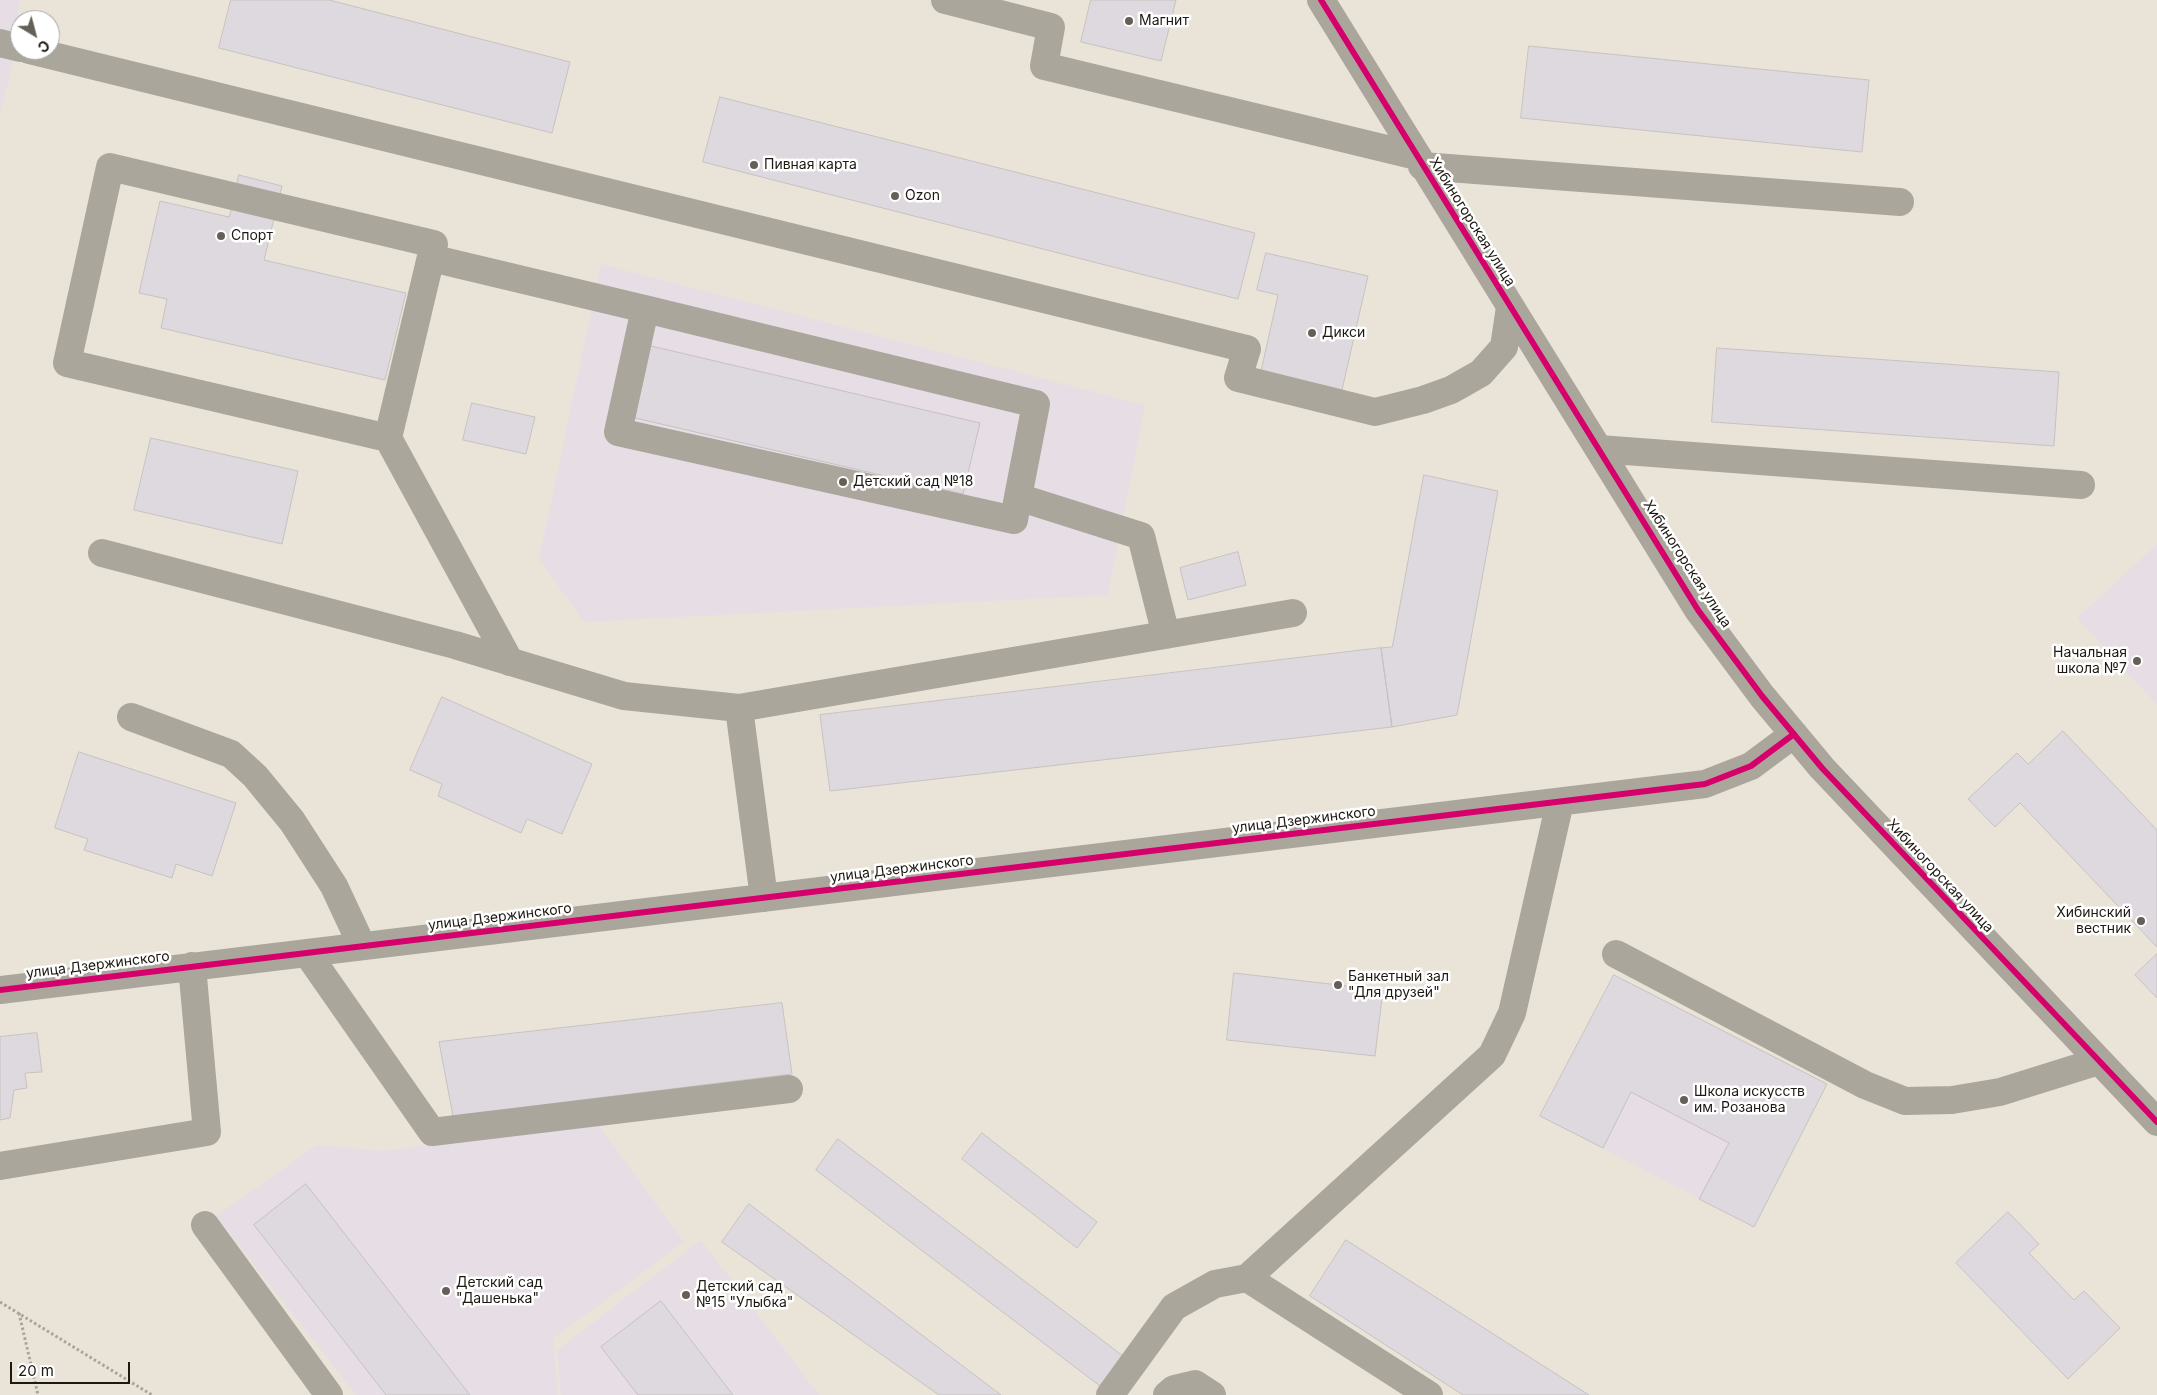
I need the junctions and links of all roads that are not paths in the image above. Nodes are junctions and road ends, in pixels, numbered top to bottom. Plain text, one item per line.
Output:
1 (945, 0) edge
2 (1321, 0) edge
3 (60, 58) edge
4 (1419, 161) junction
5 (1900, 202) dead end
6 (431, 258) junction
7 (1510, 307) junction
8 (645, 309) junction
9 (388, 438) junction
10 (1599, 449) junction
11 (2081, 485) dead end
12 (1018, 496) junction
13 (102, 553) dead end
14 (1293, 613) dead end
15 (1166, 635) junction
16 (510, 662) junction
17 (739, 708) junction
18 (131, 717) dead end
19 (1794, 734) junction
20 (1560, 802) junction
21 (764, 898) junction
22 (362, 946) junction
23 (307, 953) junction
24 (1616, 954) dead end
25 (192, 966) junction
26 (0, 990) edge
27 (2099, 1061) junction
28 (789, 1088) dead end
29 (2157, 1122) edge
30 (0, 1166) edge
31 (205, 1225) dead end
32 (1247, 1278) junction
33 (329, 1395) edge
34 (1110, 1395) edge
35 (1167, 1395) edge
36 (1212, 1395) edge
37 (1429, 1395) edge

1 - 4 street
2 - 4 street, Хибиногорская улица
3 - 7 street
4 - 5 street
4 - 7 street, Хибиногорская улица
6 - 8 street
6 - 9 street
6 - 9 street
7 - 10 street, Хибиногорская улица
8 - 12 street
8 - 12 street
9 - 16 street
10 - 11 street
10 - 19 street, Хибиногорская улица
12 - 15 street
13 - 16 street
14 - 15 street
15 - 17 street
16 - 17 street
17 - 21 street
18 - 22 street
19 - 20 street, улица Дзержинского
19 - 27 street, Хибиногорская улица
20 - 21 street, улица Дзержинского
20 - 32 street
21 - 22 street, улица Дзержинского
22 - 23 street, улица Дзержинского
23 - 25 street, улица Дзержинского
23 - 28 street
24 - 27 street
25 - 26 street, улица Дзержинского
25 - 30 street
27 - 29 street, Хибиногорская улица
31 - 33 street
32 - 34 street
32 - 37 street
35 - 36 street

